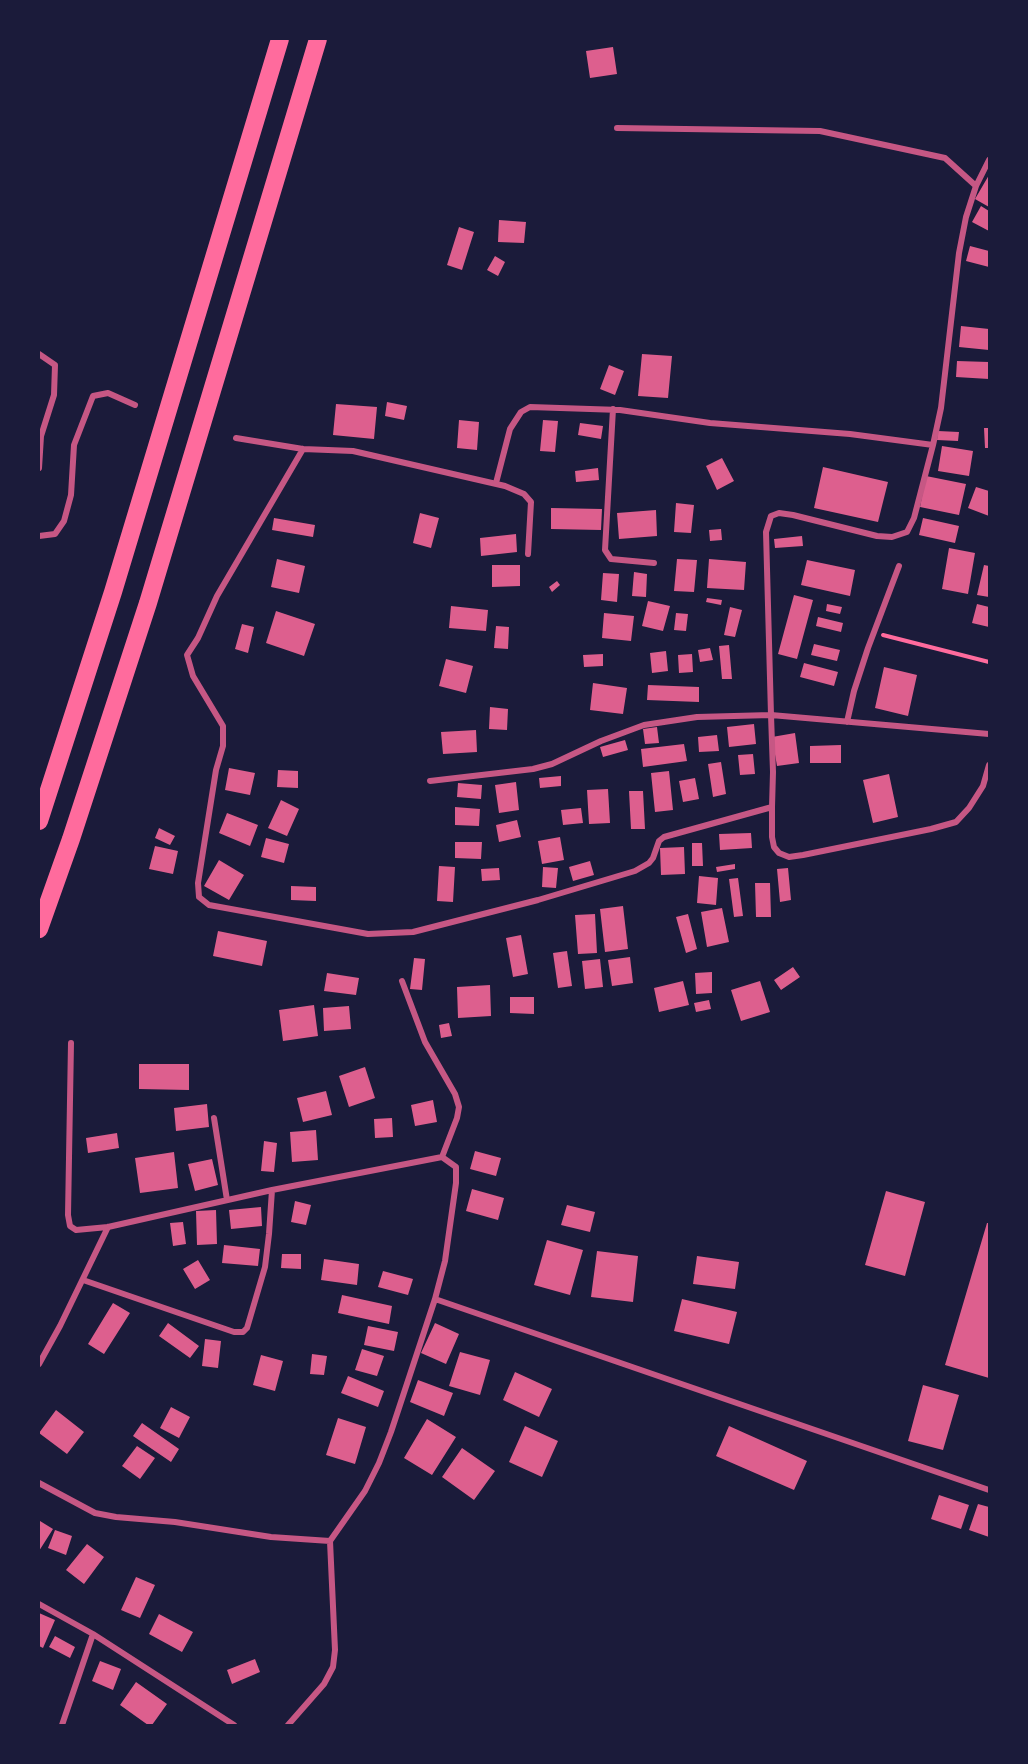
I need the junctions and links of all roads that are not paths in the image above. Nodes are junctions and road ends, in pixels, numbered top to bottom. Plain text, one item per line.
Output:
1 (280, 39) edge
2 (318, 39) edge
3 (617, 128) dead end
4 (988, 162) edge
5 (976, 186) junction
6 (39, 354) edge
7 (135, 405) dead end
8 (613, 410) junction
9 (236, 438) dead end
10 (933, 445) junction
11 (303, 449) junction
12 (39, 468) edge
13 (496, 483) junction
14 (39, 536) edge
15 (528, 554) dead end
16 (654, 563) dead end
17 (899, 566) dead end
18 (771, 715) junction
19 (847, 722) junction
20 (989, 734) edge
21 (989, 765) edge
22 (430, 781) dead end
23 (772, 807) junction
24 (39, 821) edge
25 (39, 929) edge
26 (402, 981) dead end
27 (70, 1043) dead end
28 (214, 1118) dead end
29 (442, 1157) junction
30 (272, 1190) junction
31 (227, 1200) junction
32 (108, 1227) junction
33 (83, 1280) junction
34 (435, 1299) junction
35 (39, 1364) edge
36 (39, 1483) edge
37 (989, 1490) edge
38 (330, 1541) junction
39 (39, 1604) edge
40 (93, 1634) junction
41 (62, 1725) edge
42 (234, 1725) edge
43 (288, 1725) edge

1 - 24 highway
2 - 25 highway
3 - 5 street
4 - 5 street
5 - 10 street
6 - 12 street
7 - 14 street
8 - 10 street
8 - 13 street
8 - 16 street
9 - 11 street
10 - 18 street
11 - 13 street
11 - 23 street
13 - 15 street
17 - 19 street
18 - 19 street
18 - 22 street
18 - 23 street
19 - 20 street
21 - 23 street
26 - 29 street
27 - 32 street
28 - 31 street
29 - 30 street
29 - 34 street
30 - 31 street
30 - 33 street
31 - 32 street
32 - 33 street
33 - 35 street
34 - 37 street
34 - 38 street
36 - 38 street
38 - 43 street
39 - 40 street
40 - 41 street
40 - 42 street

